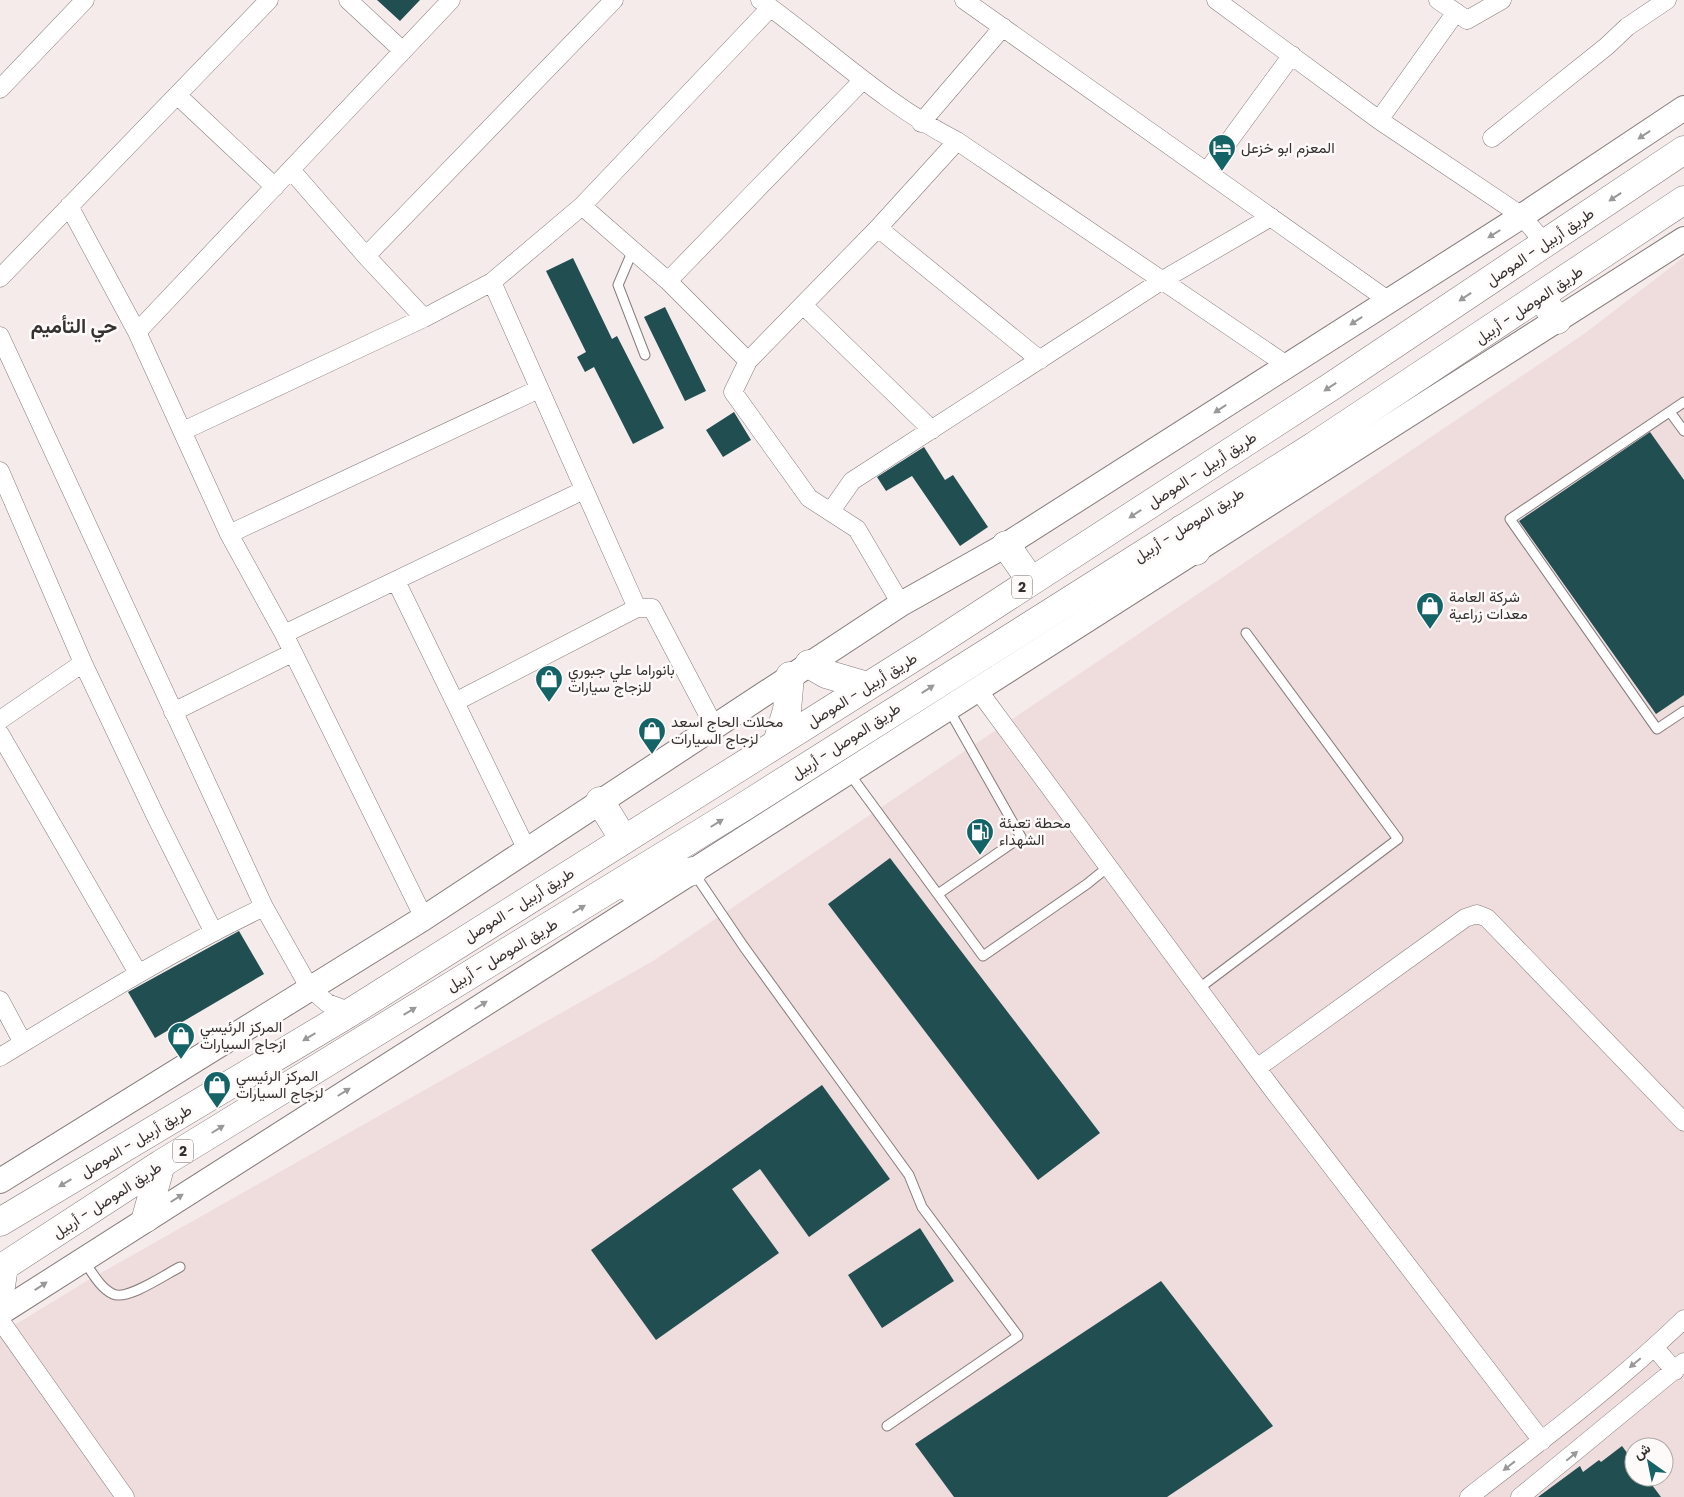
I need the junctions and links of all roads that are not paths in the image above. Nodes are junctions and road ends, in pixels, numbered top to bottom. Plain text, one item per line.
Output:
1 (85, 0) edge
2 (269, 0) edge
3 (348, 0) edge
4 (451, 0) edge
5 (614, 0) edge
6 (964, 0) edge
7 (1216, 0) edge
8 (1438, 0) edge
9 (1502, 0) edge
10 (1667, 0) edge
11 (765, 4) edge
12 (1456, 12) junction
13 (1003, 27) junction
14 (403, 51) junction
15 (1292, 55) junction
16 (862, 81) junction
17 (0, 89) edge
18 (178, 95) junction
19 (1684, 108) edge
20 (1379, 120) junction
21 (921, 123) junction
22 (1492, 138) dead end
23 (957, 142) junction
24 (1681, 157) edge
25 (291, 170) junction
26 (1207, 171) junction
27 (275, 187) junction
28 (1684, 200) edge
29 (69, 206) junction
30 (582, 206) junction
31 (1522, 216) junction
32 (1271, 217) junction
33 (878, 228) junction
34 (1684, 238) edge
35 (1545, 244) junction
36 (633, 250) junction
37 (366, 256) junction
38 (0, 278) edge
39 (668, 281) junction
40 (1161, 281) junction
41 (492, 282) junction
42 (1541, 297) junction
43 (1388, 301) junction
44 (804, 305) junction
45 (424, 318) junction
46 (1557, 320) junction
47 (137, 332) junction
48 (0, 336) edge
49 (645, 355) dead end
50 (1040, 360) junction
51 (748, 361) junction
52 (1288, 366) junction
53 (539, 389) junction
54 (1684, 402) edge
55 (1670, 412) junction
56 (932, 430) junction
57 (183, 431) junction
58 (1684, 431) edge
59 (0, 471) edge
60 (584, 490) junction
61 (5, 495) edge
62 (831, 511) junction
63 (229, 534) junction
64 (1189, 540) junction
65 (1006, 546) junction
66 (396, 581) junction
67 (1031, 581) junction
68 (901, 604) junction
69 (637, 608) junction
70 (1246, 633) dead end
71 (284, 634) junction
72 (292, 653) junction
73 (82, 663) junction
74 (799, 670) junction
75 (867, 686) junction
76 (978, 690) junction
77 (455, 702) junction
78 (948, 708) junction
79 (1684, 711) edge
80 (173, 712) junction
81 (0, 720) edge
82 (714, 726) junction
83 (0, 734) edge
84 (777, 743) junction
85 (848, 772) junction
86 (600, 801) junction
87 (624, 840) junction
88 (527, 850) junction
89 (1108, 867) junction
90 (693, 871) junction
91 (938, 894) junction
92 (602, 895) junction
93 (264, 907) junction
94 (424, 918) junction
95 (213, 931) junction
96 (138, 973) junction
97 (309, 987) junction
98 (1198, 989) junction
99 (0, 1000) edge
100 (351, 1012) junction
101 (368, 1036) junction
102 (23, 1043) junction
103 (0, 1056) edge
104 (1257, 1068) junction
105 (1684, 1122) edge
106 (162, 1164) junction
107 (0, 1181) edge
108 (146, 1218) junction
109 (0, 1222) edge
110 (83, 1259) junction
111 (180, 1267) dead end
112 (2, 1268) edge
113 (0, 1293) edge
114 (0, 1313) edge
115 (1684, 1319) edge
116 (0, 1320) edge
117 (1654, 1347) junction
118 (1680, 1366) edge
119 (887, 1426) dead end
120 (1542, 1441) junction
121 (125, 1497) edge
122 (1469, 1497) edge
123 (1520, 1497) edge

1 - 17 street
2 - 18 street
3 - 14 street
4 - 14 street
5 - 37 street
6 - 13 street
7 - 15 street
8 - 12 street
9 - 12 street
10 - 22 street
11 - 16 street
11 - 30 street
12 - 20 street
13 - 21 street
13 - 26 street
14 - 25 street
15 - 20 street
15 - 26 street
16 - 21 street
16 - 39 street
18 - 27 street
18 - 29 street
19 -> 31 main road
20 - 31 street
21 - 23 street
23 - 33 street
23 - 40 street
24 -> 35 highway, طريق أربيل - الموصل / 2
25 - 27 street
25 - 37 street
26 - 32 street
27 - 47 street
28 - 42 highway, طريق الموصل - أربيل / 2
29 - 38 street
29 - 47 street
30 - 36 street
30 - 41 street
31 - 35 street
31 -> 43 main road
32 - 40 street
32 - 43 street
33 - 44 street
33 - 50 street
34 - 46 main road
35 -> 67 highway, طريق أربيل - الموصل / 2
36 - 39 street
36 - 49 lane
37 - 45 street
39 - 51 street
40 - 50 street
40 - 52 street
41 - 45 street
41 - 53 street
42 - 46 highway
42 - 64 highway, طريق الموصل - أربيل / 2
43 -> 52 main road
44 - 51 street
44 - 56 street
45 - 57 street
46 - 64 main road
47 - 57 street
48 - 80 street
50 - 56 street
51 - 62 street
52 -> 65 main road
53 - 60 street
53 - 63 street
54 - 55 lane
55 - 58 lane
55 - 79 lane
56 - 62 street
57 - 63 street
59 - 61 street
60 - 66 street
60 - 69 street
61 - 73 street
62 - 68 street
63 - 71 street
64 - 76 main road
92 -> 64 highway, طريق الموصل - أربيل / 2
65 - 67 highway
65 - 68 main road
66 - 71 street
66 - 77 street
67 - 75 highway, طريق أربيل - الموصل / 2
68 - 74 main road
69 - 77 street
69 - 82 street
70 - 98 lane
71 - 72 street
72 - 80 street
72 - 94 street
73 - 81 street
73 - 95 street
74 - 75 highway
74 - 82 main road
74 - 84 highway
75 - 84 highway, طريق أربيل - الموصل / 2
76 - 78 main road
76 - 89 street
77 - 88 street
78 - 85 main road
78 - 91 lane
80 - 93 street
82 - 86 main road
83 - 96 street
84 - 87 highway, طريق أربيل - الموصل / 2
85 - 90 main road
85 - 91 lane
86 - 87 highway
86 - 88 main road
87 - 100 highway, طريق أربيل - الموصل / 2
88 - 94 main road
89 - 91 lane
89 - 98 street
90 - 92 highway
108 -> 90 main road
90 - 119 lane
101 -> 92 highway, طريق الموصل - أربيل / 2
93 - 95 street
93 - 97 street
94 - 97 main road
95 - 96 street
96 - 102 street
97 - 100 street
97 - 107 main road
98 - 104 street
99 - 102 street
100 - 101 highway
100 -> 109 highway, طريق أربيل - الموصل
106 -> 101 highway, طريق الموصل - أربيل / 2
102 - 103 street
104 - 105 street
104 - 120 street
106 - 108 highway
106 - 112 highway, طريق الموصل - أربيل / 2
108 - 110 main road
110 - 111 lane
114 -> 110 main road
112 - 113 highway
115 - 117 street
116 - 121 street
117 - 118 street
117 -> 120 street
123 -> 118 street
120 -> 122 street

